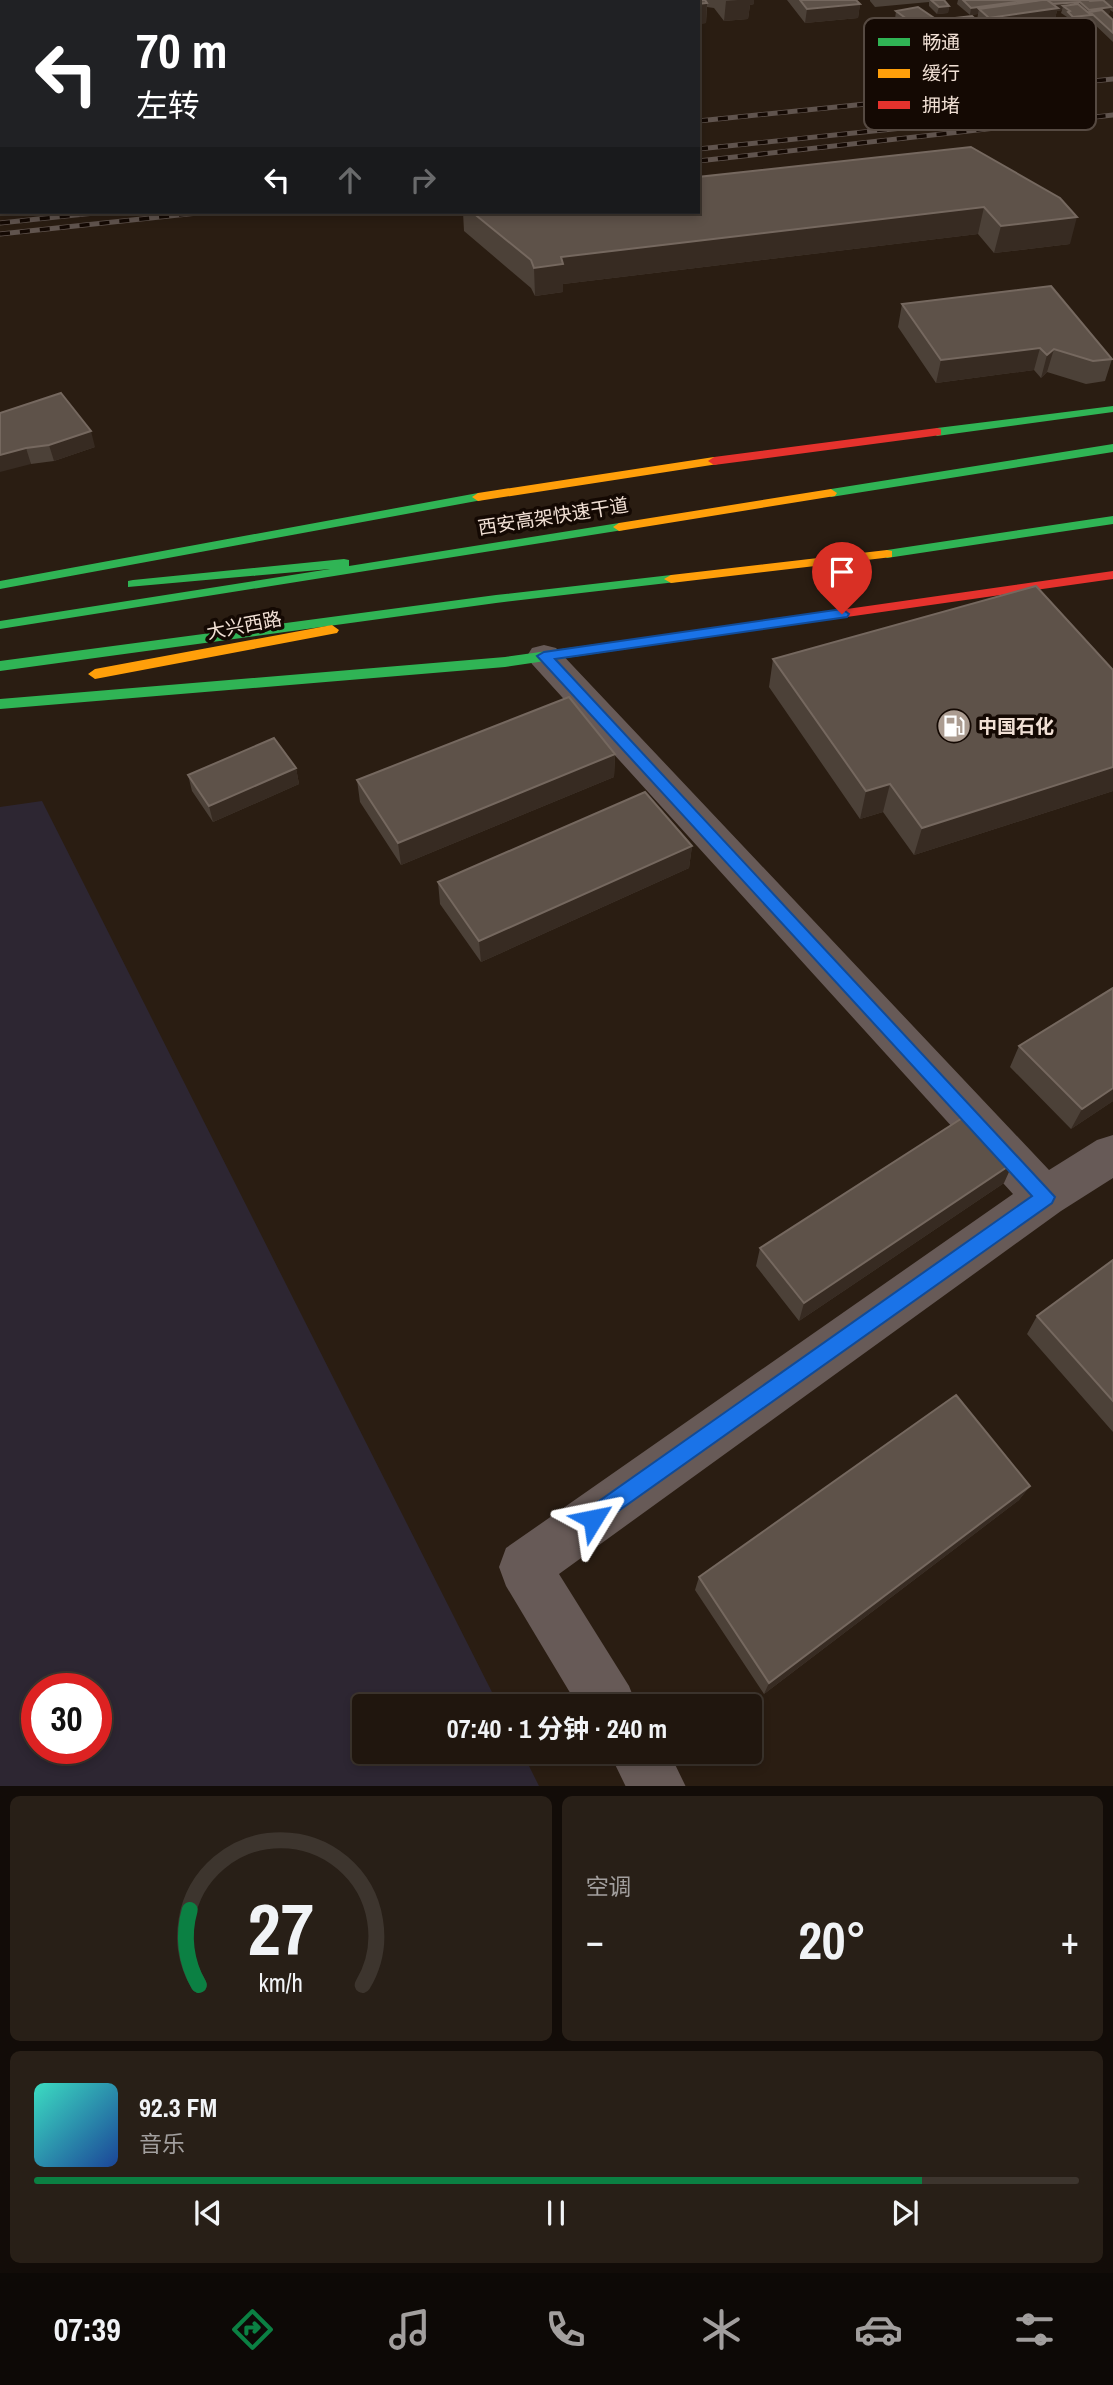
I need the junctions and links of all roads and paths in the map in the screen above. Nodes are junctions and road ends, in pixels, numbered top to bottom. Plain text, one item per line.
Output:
1 (1113, 409) edge
2 (1113, 448) edge
3 (1113, 520) edge
4 (475, 550) junction
5 (1113, 575) edge
6 (0, 586) edge
7 (115, 586) dead end
8 (62, 591) dead end
9 (0, 597) edge
10 (496, 599) junction
11 (0, 625) edge
12 (544, 656) junction
13 (0, 666) edge
14 (75, 678) dead end
15 (25, 686) dead end
16 (0, 690) edge
17 (0, 704) edge
18 (1113, 1154) edge
19 (1045, 1197) junction
20 (602, 1694) edge
21 (644, 1764) edge
22 (657, 1786) edge

1 - 6 main road
2 - 4 main road, 西安高架快速干道
3 - 10 main road
4 - 7 main road
4 - 11 main road, 西安高架快速干道
5 - 12 main road
8 - 9 main road
10 - 13 main road
10 - 14 main road, 大兴西路
12 - 17 main road
12 - 19 street
15 - 16 main road
18 - 19 street
19 - 20 street
21 - 22 street

